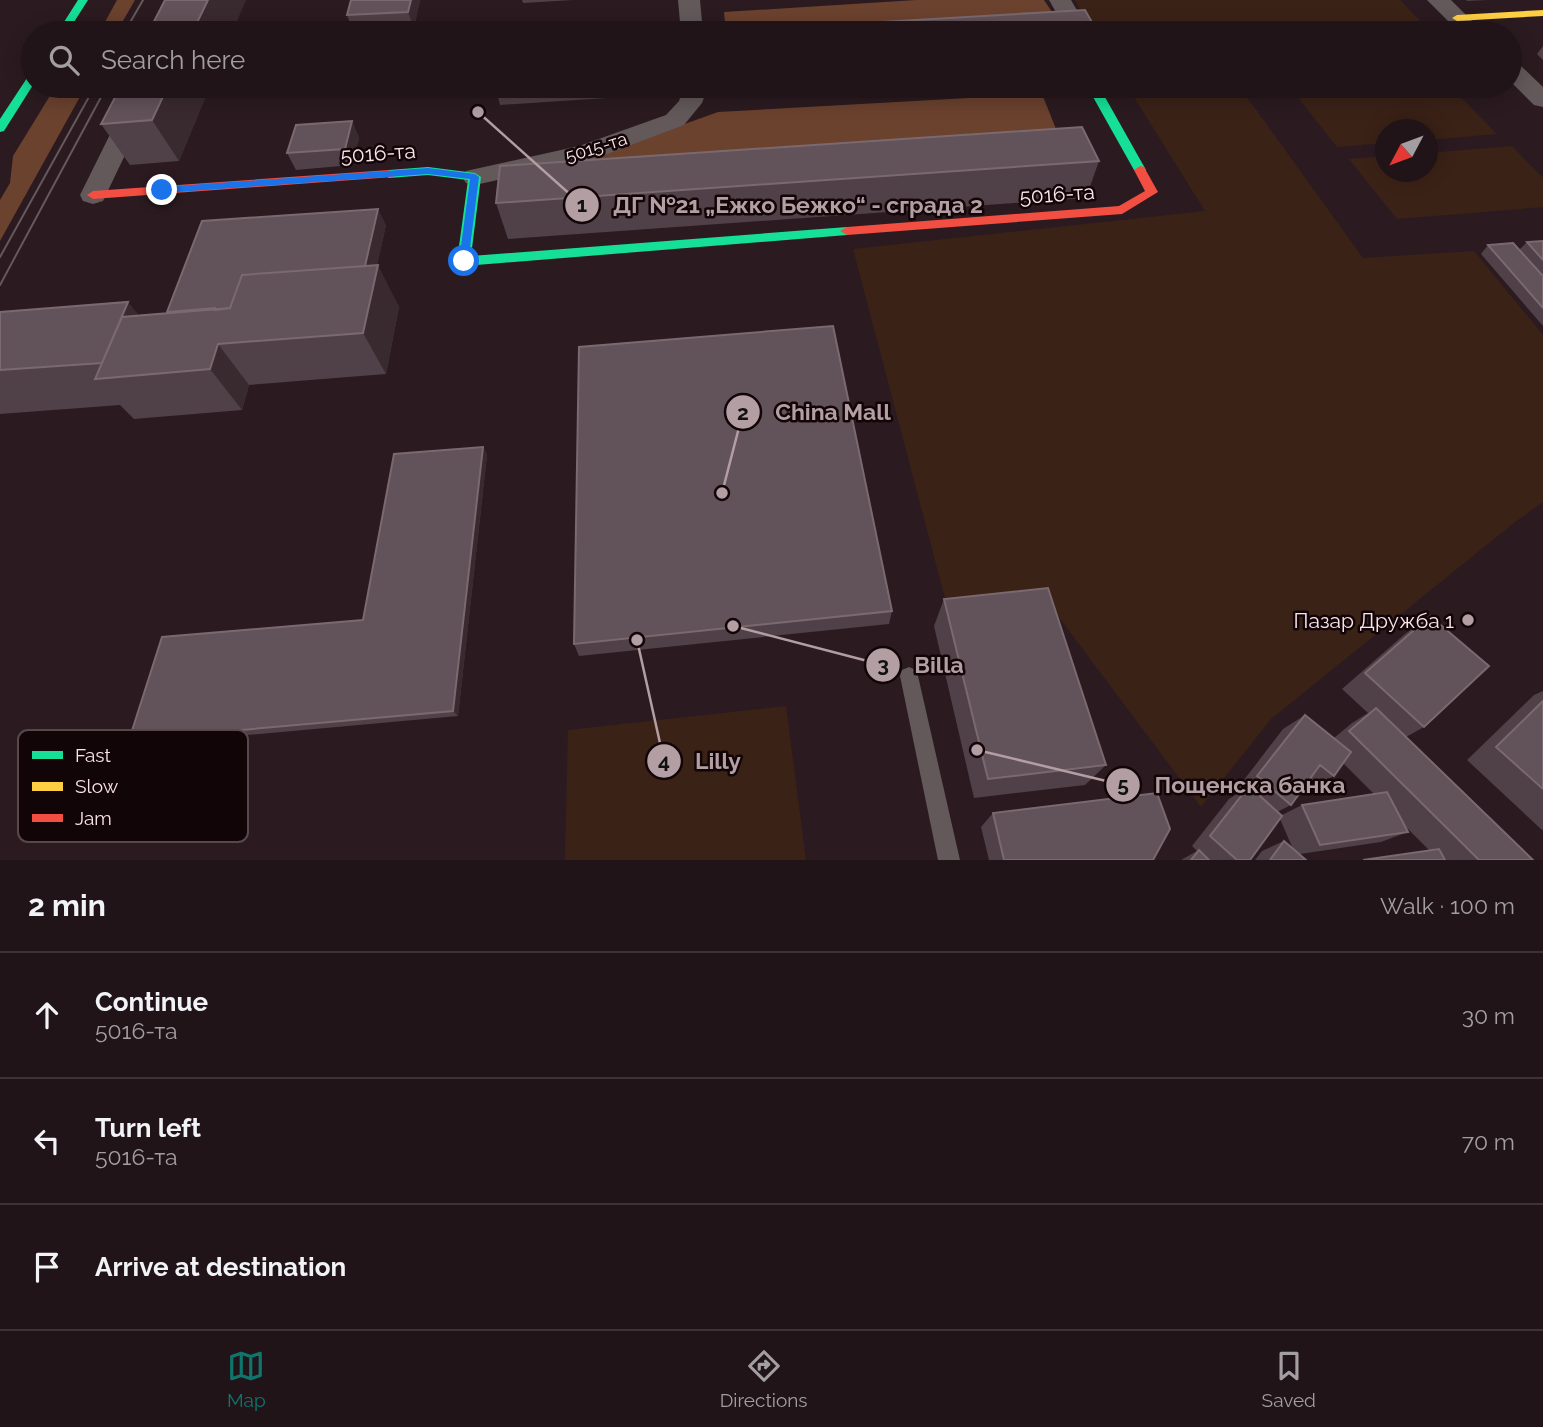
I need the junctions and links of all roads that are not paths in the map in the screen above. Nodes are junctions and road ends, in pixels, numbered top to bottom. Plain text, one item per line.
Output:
1 (83, 0) edge
2 (689, 0) edge
3 (1060, 0) edge
4 (1438, 0) edge
5 (1543, 13) edge
6 (70, 21) edge
7 (691, 21) edge
8 (1072, 21) edge
9 (1460, 21) edge
10 (1495, 21) edge
11 (1522, 80) edge
12 (21, 96) edge
13 (140, 98) edge
14 (692, 98) edge
15 (1105, 98) edge
16 (1543, 100) edge
17 (0, 128) edge
18 (475, 177) junction
19 (93, 195) joint
20 (909, 676) dead end
21 (949, 860) edge

1 - 6 street
2 - 7 street
3 - 8 street
4 - 9 street
5 - 10 street
11 - 16 street
12 - 17 street
13 - 19 street
14 - 18 street, 5015-та
15 - 18 street, 5016-та
18 - 19 street, 5016-та
20 - 21 lane

